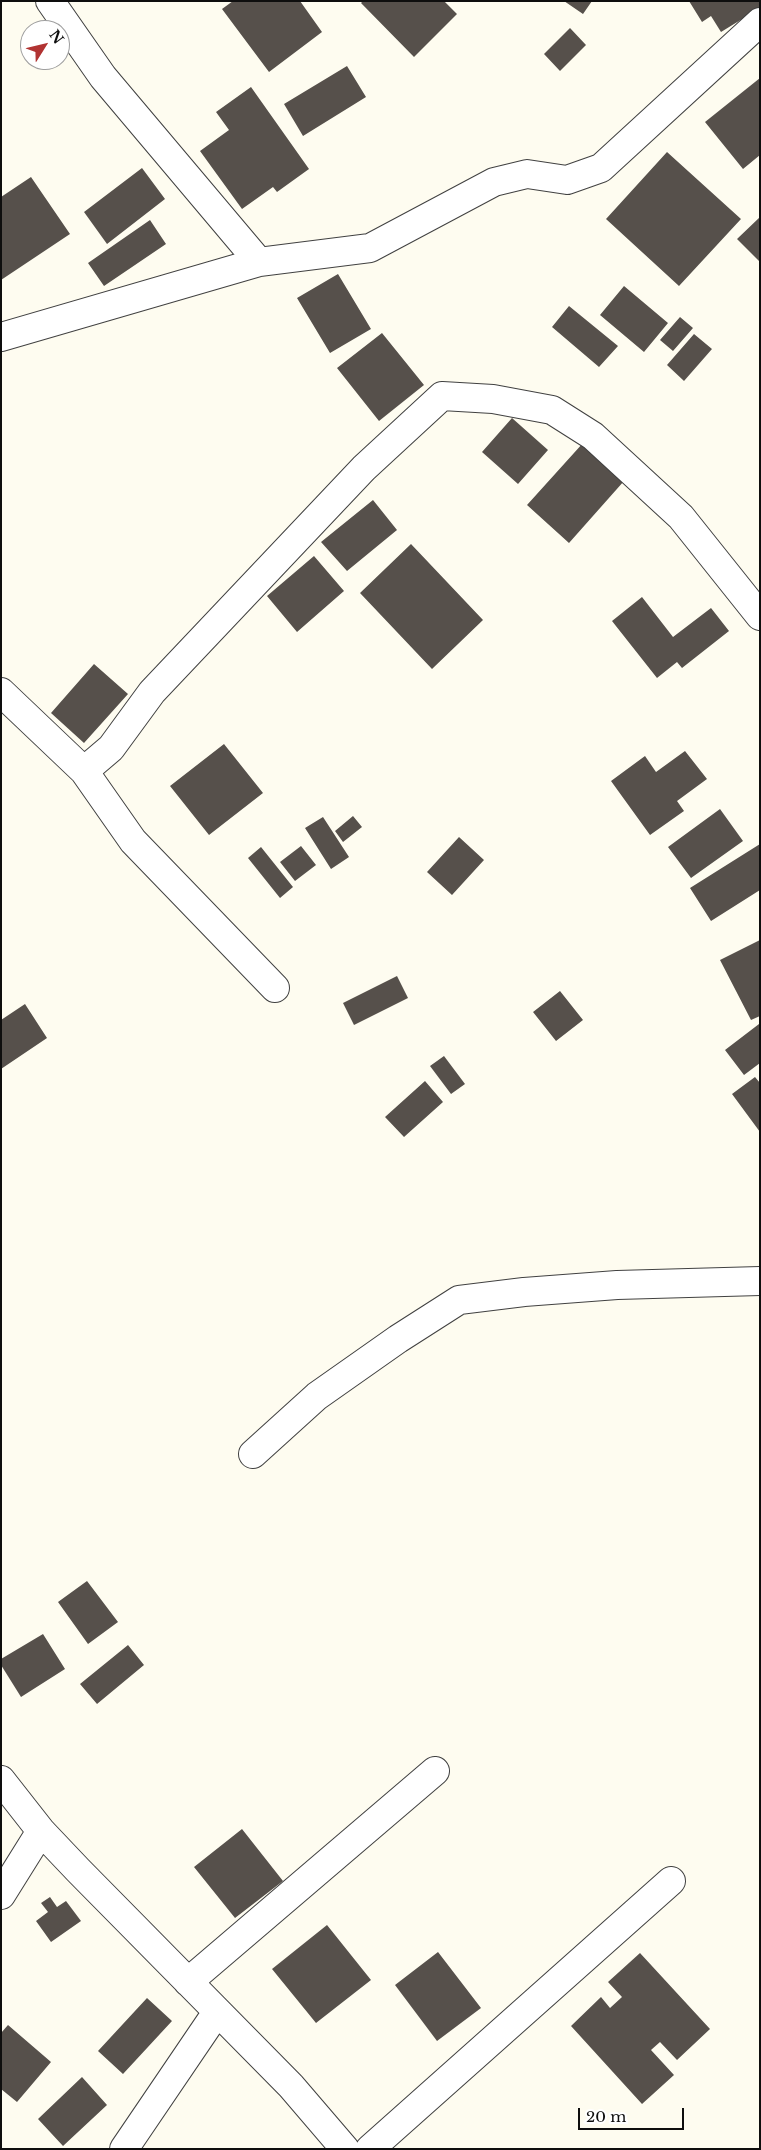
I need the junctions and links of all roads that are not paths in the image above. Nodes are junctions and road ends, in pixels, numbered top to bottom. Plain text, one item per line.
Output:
1 (50, 1) edge
2 (760, 22) edge
3 (259, 262) junction
4 (1, 337) edge
5 (760, 616) edge
6 (1, 692) edge
7 (84, 771) junction
8 (275, 988) dead end
9 (760, 1281) edge
10 (253, 1454) dead end
11 (435, 1771) dead end
12 (1, 1780) edge
13 (41, 1831) junction
14 (671, 1881) dead end
15 (1, 1895) edge
16 (188, 1982) junction
17 (217, 2012) junction
18 (124, 2149) edge
19 (345, 2149) edge
20 (370, 2149) edge

1 - 3 street
2 - 3 street
3 - 4 street
5 - 7 street
6 - 7 street
7 - 8 street
9 - 10 street
11 - 16 street
12 - 13 street
13 - 15 street
13 - 16 street
14 - 20 street
16 - 17 street
17 - 18 street
17 - 19 street

